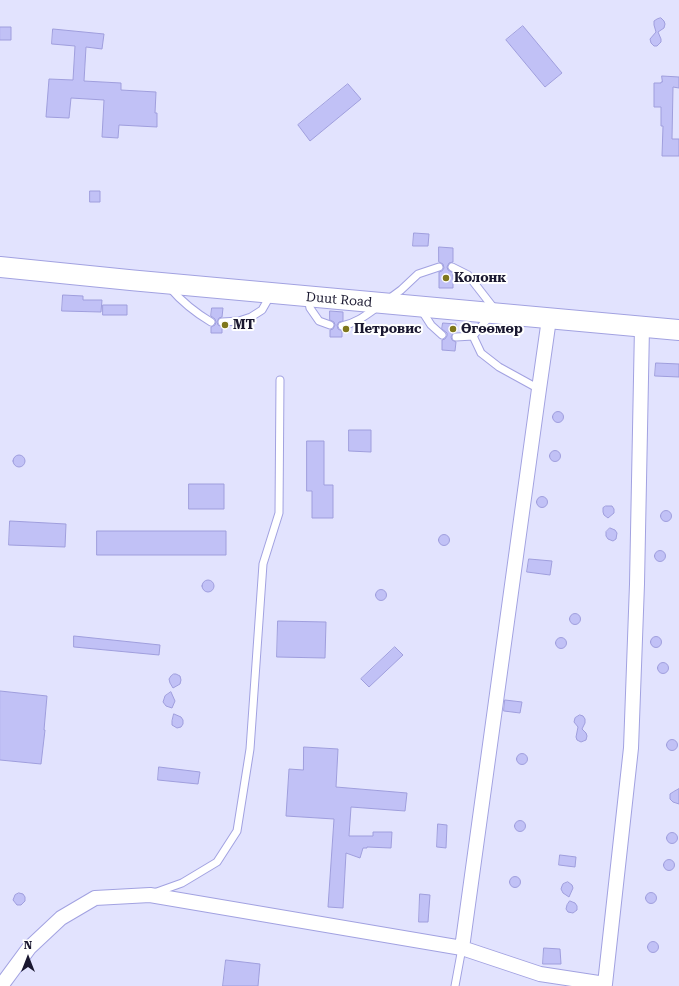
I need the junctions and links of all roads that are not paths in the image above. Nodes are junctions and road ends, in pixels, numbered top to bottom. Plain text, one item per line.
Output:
1 (0, 267) edge
2 (439, 267) dead end
3 (452, 267) dead end
4 (166, 284) junction
5 (271, 294) junction
6 (308, 297) junction
7 (382, 304) junction
8 (420, 308) junction
9 (495, 314) junction
10 (549, 319) junction
11 (211, 322) dead end
12 (222, 322) dead end
13 (330, 325) dead end
14 (342, 326) dead end
15 (642, 327) junction
16 (679, 330) edge
17 (442, 335) dead end
18 (456, 336) dead end
19 (473, 336) junction
20 (280, 380) dead end
21 (538, 388) junction
22 (150, 895) junction
23 (462, 948) junction
24 (605, 985) edge
25 (1, 986) edge
26 (455, 986) edge

1 - 4 main road, Duut Road
2 - 7 lane
3 - 9 lane
4 - 5 main road, Duut Road
4 - 11 lane
5 - 6 main road, Duut Road
5 - 12 lane
6 - 7 main road, Duut Road
6 - 13 lane
7 - 8 main road, Duut Road
7 - 14 lane
8 - 9 main road, Duut Road
8 - 17 lane
9 - 10 main road, Duut Road
9 - 19 lane
10 - 15 main road, Duut Road
10 - 21 street
15 - 16 main road, Duut Road
15 - 24 street
18 - 19 lane
19 - 21 lane
20 - 22 lane
21 - 23 street
22 - 23 street
22 - 25 street
23 - 24 street
23 - 26 lane

